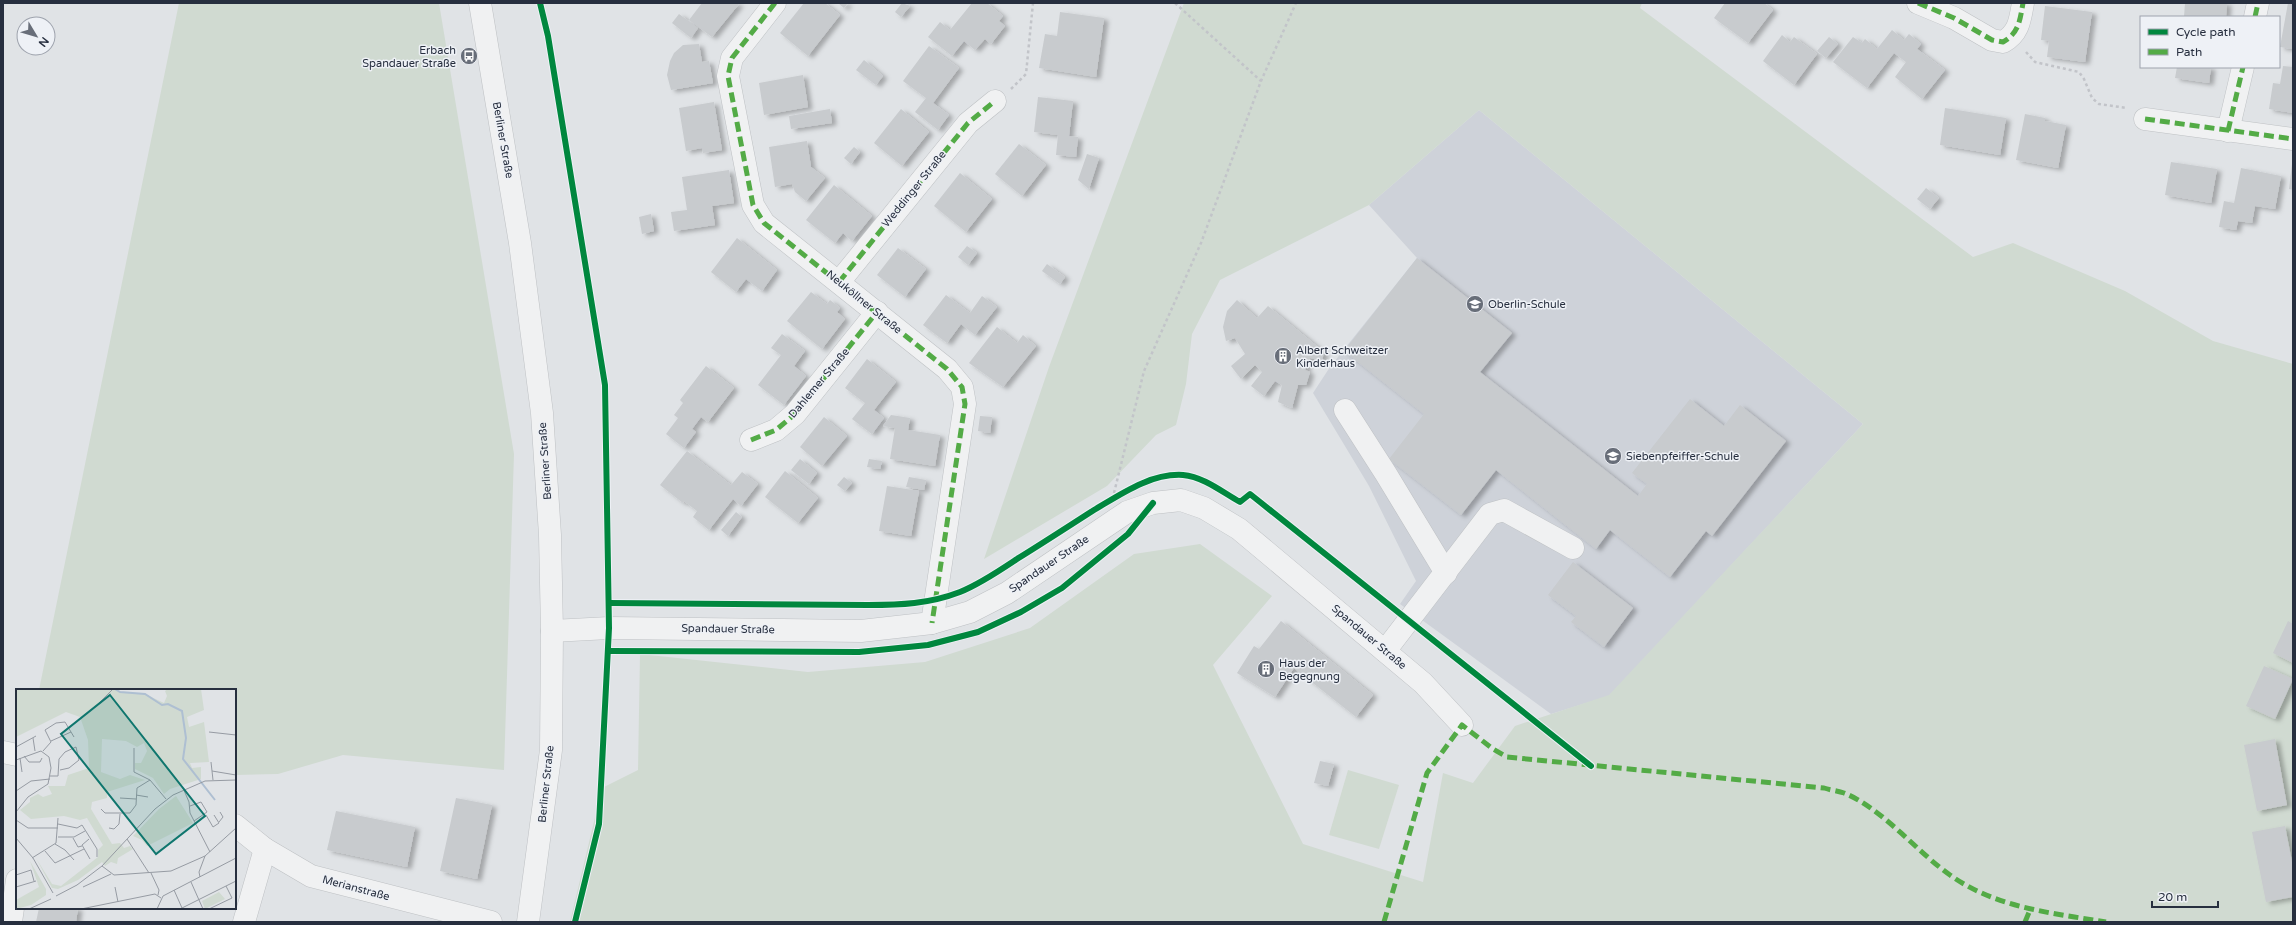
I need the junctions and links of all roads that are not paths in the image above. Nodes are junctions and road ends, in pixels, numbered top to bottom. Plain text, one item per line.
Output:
1 (480, 3) edge
2 (775, 3) edge
3 (1918, 3) edge
4 (2023, 3) edge
5 (2258, 3) edge
6 (2255, 16) edge
7 (2243, 68) edge
8 (995, 101) road end
9 (2146, 119) road end
10 (2228, 131) junction
11 (2293, 139) edge
12 (838, 282) junction
13 (877, 312) junction
14 (1345, 410) dead end
15 (751, 440) dead end
16 (1573, 548) dead end
17 (1446, 573) junction
18 (932, 623) junction
19 (552, 631) junction
20 (1385, 651) junction
21 (1462, 725) dead end
22 (3, 752) edge
23 (16, 755) edge
24 (236, 826) edge
25 (265, 849) junction
26 (16, 887) edge
27 (11, 922) edge
28 (244, 922) edge
29 (491, 922) edge
30 (528, 922) edge

1 - 19 street, Berliner Straße
2 - 12 street, Neuköllner Straße
3 - 4 street
5 - 6 street
7 - 10 street
8 - 12 street, Weddinger Straße
9 - 10 street
10 - 11 street
12 - 13 street, Neuköllner Straße
13 - 15 street, Dahlemer Straße
13 - 18 street, Neuköllner Straße
14 - 17 street
16 - 17 street
17 - 20 street
18 - 19 street, Spandauer Straße
18 - 20 street, Spandauer Straße
19 - 30 street, Berliner Straße
20 - 21 street, Spandauer Straße
22 - 23 street
24 - 25 street, Merianstraße
25 - 28 street
25 - 29 street, Merianstraße
26 - 27 street

